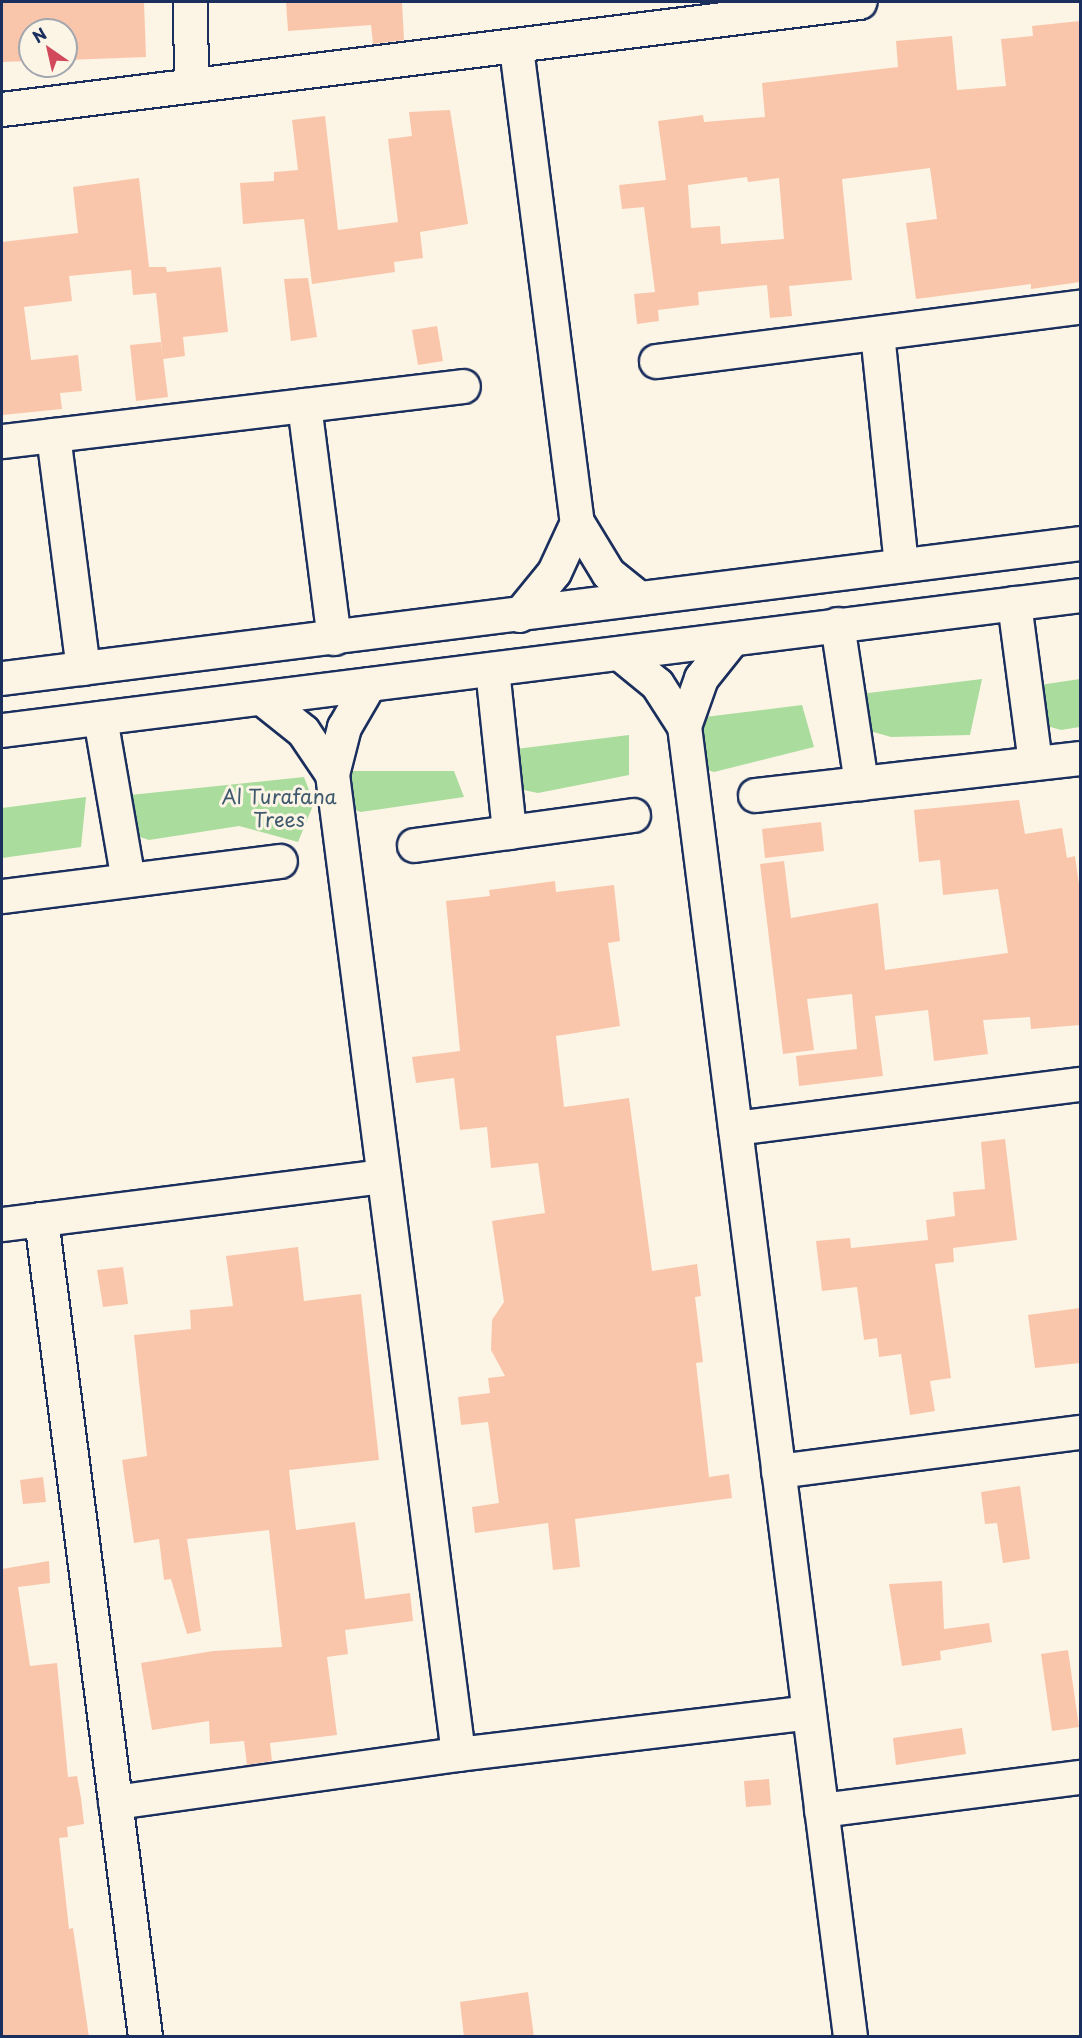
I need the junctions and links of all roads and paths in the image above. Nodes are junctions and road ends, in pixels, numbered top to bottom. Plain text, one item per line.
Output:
1 (190, 2) edge
2 (859, 2) edge
3 (799, 5) edge
4 (516, 48) junction
5 (191, 84) junction
6 (2, 109) edge
7 (1080, 307) edge
8 (877, 333) junction
9 (656, 361) dead end
10 (463, 386) dead end
11 (304, 405) junction
12 (54, 435) junction
13 (2, 441) edge
14 (577, 522) junction
15 (1080, 543) edge
16 (901, 565) junction
17 (1080, 595) edge
18 (639, 598) junction
19 (1014, 603) junction
20 (519, 615) junction
21 (837, 624) junction
22 (334, 638) junction
23 (732, 639) junction
24 (619, 653) junction
25 (83, 668) junction
26 (492, 669) junction
27 (2, 678) edge
28 (369, 684) junction
29 (263, 699) junction
30 (100, 718) junction
31 (684, 726) junction
32 (2, 730) edge
33 (1080, 758) edge
34 (1035, 763) junction
35 (332, 774) junction
36 (861, 783) junction
37 (755, 795) dead end
38 (633, 815) dead end
39 (509, 832) junction
40 (414, 845) dead end
41 (280, 861) dead end
42 (128, 880) junction
43 (2, 896) edge
44 (1080, 1084) edge
45 (735, 1128) junction
46 (383, 1176) junction
47 (41, 1219) junction
48 (2, 1224) edge
49 (1080, 1432) edge
50 (778, 1471) junction
51 (808, 1712) junction
52 (458, 1754) junction
53 (1080, 1777) edge
54 (115, 1802) junction
55 (821, 1810) junction
56 (145, 2037) edge
57 (850, 2037) edge

1 - 5 street
2 - 3 street
3 - 4 street
4 - 5 street
4 - 14 street
5 - 6 street
7 - 8 street
8 - 9 street
8 - 16 street
10 - 11 street
11 - 12 street
11 - 22 street
12 - 13 street
12 - 25 street
14 - 18 street
14 - 20 street
15 - 16 street
16 - 18 street
17 - 19 street
18 - 20 street
19 - 21 street
19 - 34 street
20 - 22 street
21 - 23 street
21 - 36 street
22 - 25 street
23 - 24 street
23 - 31 street
24 - 26 street
24 - 31 street
25 - 27 street
26 - 28 street
26 - 39 street
28 - 29 street
28 - 35 street
29 - 30 street
29 - 35 street
30 - 32 street
30 - 42 street
31 - 45 street
33 - 34 street
34 - 36 street
35 - 46 street
36 - 37 street
38 - 39 street
39 - 40 street
41 - 42 street
42 - 43 street
44 - 45 street
45 - 50 street
46 - 47 street
46 - 52 street
47 - 48 street
47 - 54 street
49 - 50 street
50 - 51 street
51 - 52 street
51 - 55 street
52 - 54 street
53 - 55 street
54 - 56 street
55 - 57 street

